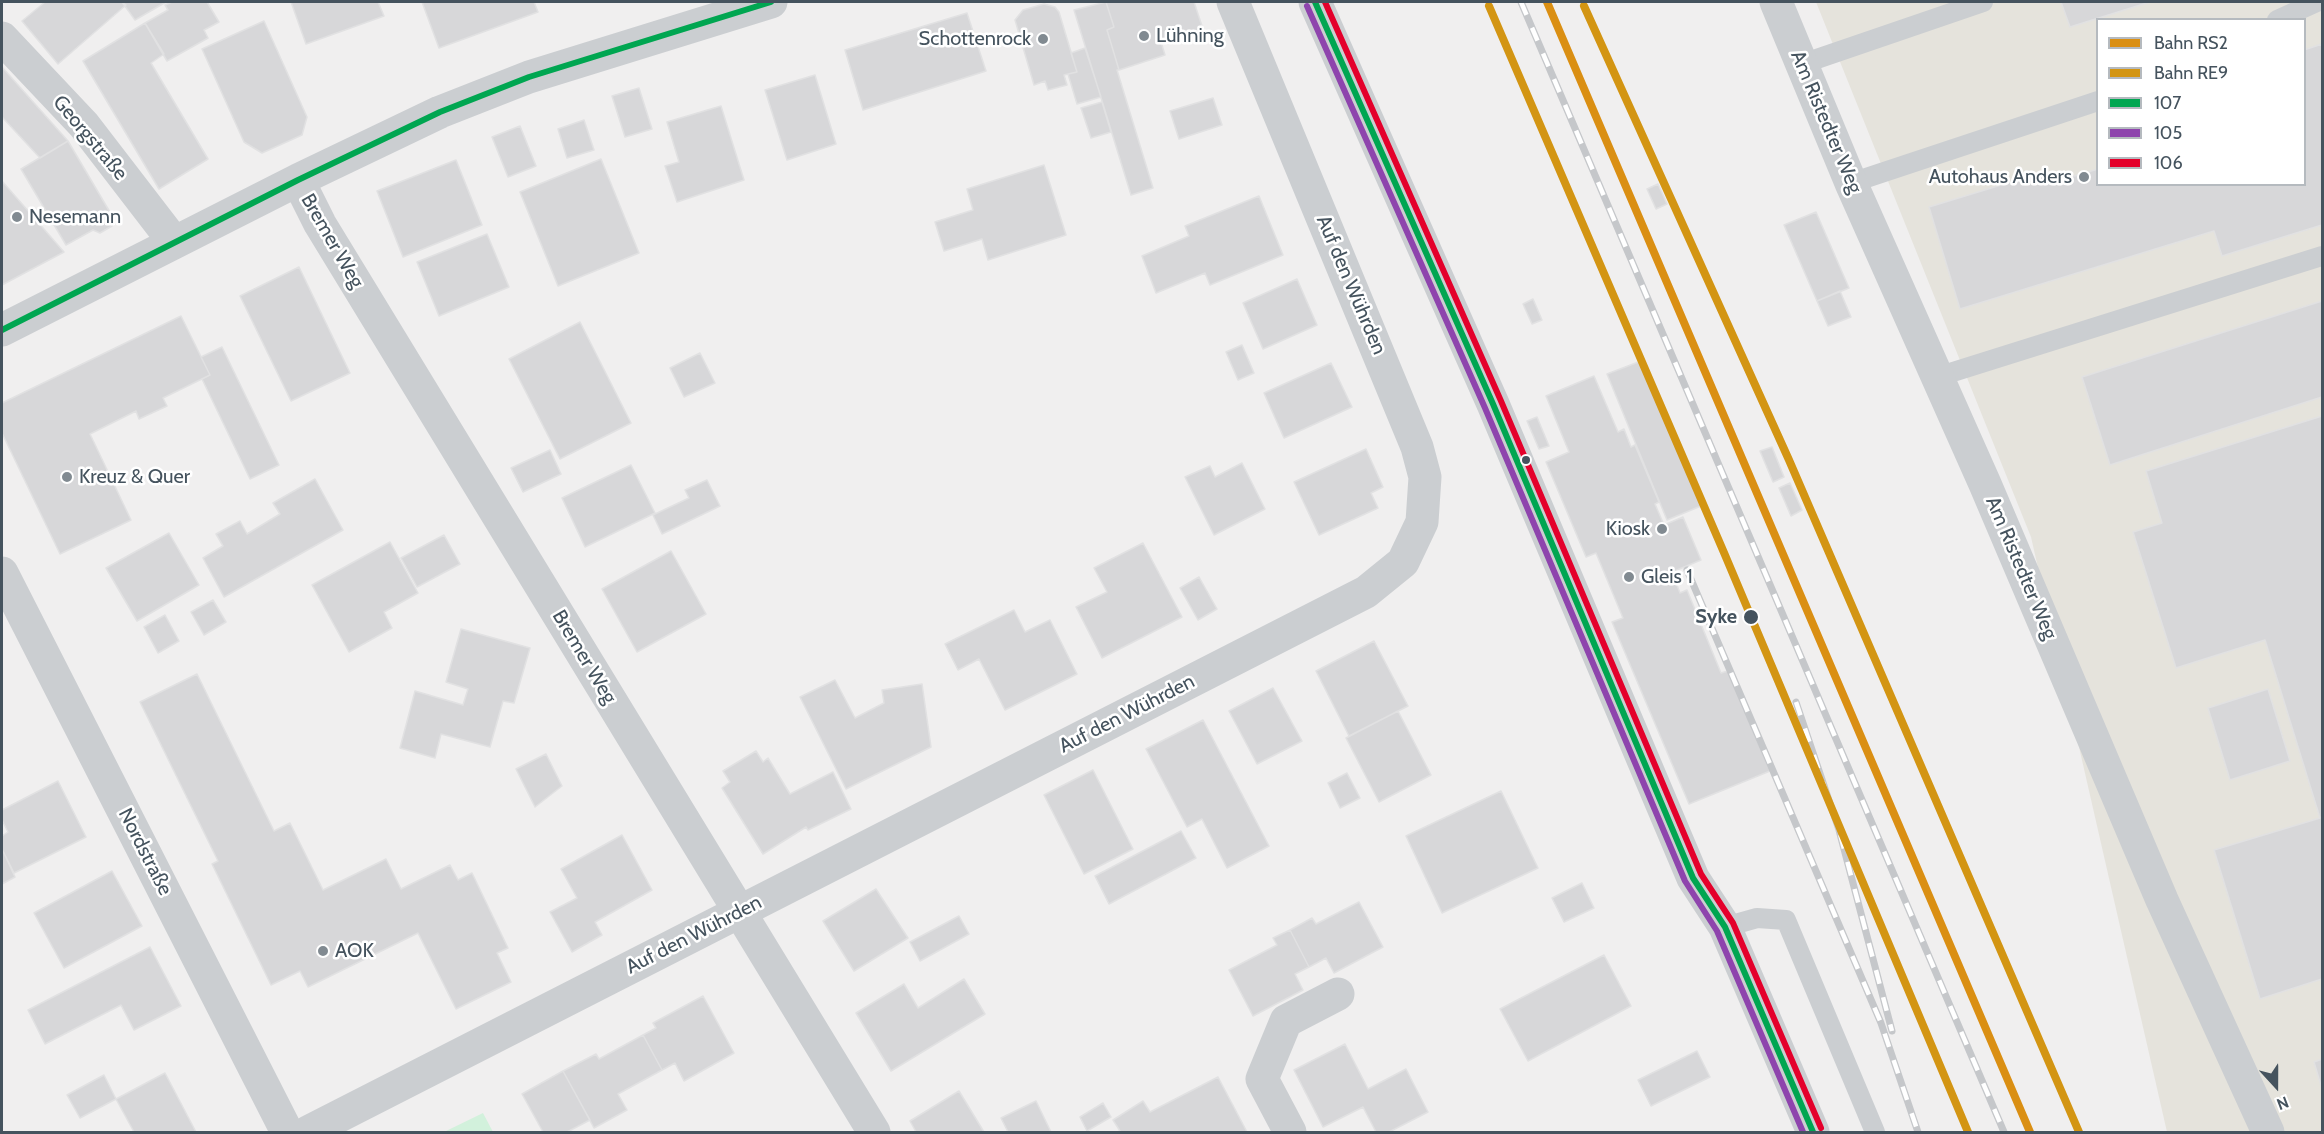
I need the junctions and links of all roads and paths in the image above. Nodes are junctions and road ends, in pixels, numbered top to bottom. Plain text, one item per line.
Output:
1 (771, 2) edge
2 (1233, 2) edge
3 (1315, 2) edge
4 (1776, 2) edge
5 (1983, 2) edge
6 (2317, 2) edge
7 (2281, 18) edge
8 (2, 38) edge
9 (1802, 64) junction
10 (2096, 102) edge
11 (298, 180) junction
12 (1851, 183) junction
13 (174, 242) junction
14 (2322, 256) edge
15 (2, 330) edge
16 (1937, 377) junction
17 (2, 573) edge
18 (740, 911) junction
19 (1725, 927) junction
20 (1338, 994) dead end
21 (287, 1132) edge
22 (308, 1132) edge
23 (874, 1132) edge
24 (1290, 1132) edge
25 (1813, 1132) edge
26 (1875, 1132) edge
27 (2268, 1132) edge

1 - 11 street
2 - 18 street, Auf den Wührden
3 - 19 street
4 - 9 street, Am Ristedter Weg
5 - 9 lane
6 - 7 lane
8 - 13 street, Georgstraße
9 - 12 street, Am Ristedter Weg
10 - 12 lane
11 - 13 street
11 - 18 street, Bremer Weg
12 - 16 street, Am Ristedter Weg
13 - 15 street
14 - 16 lane
16 - 27 street, Am Ristedter Weg
17 - 21 street, Nordstraße
18 - 22 street, Auf den Wührden
18 - 23 street, Bremer Weg
19 - 25 street
19 - 26 lane
20 - 24 street

